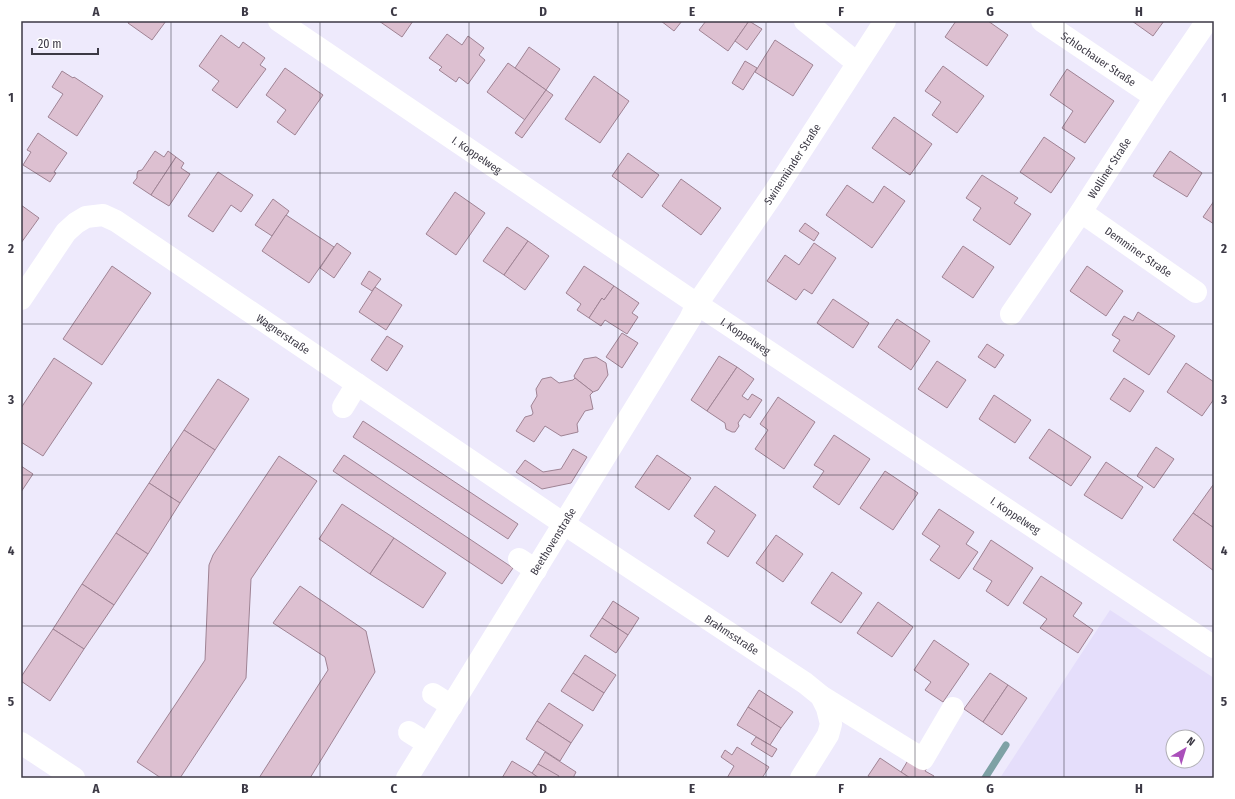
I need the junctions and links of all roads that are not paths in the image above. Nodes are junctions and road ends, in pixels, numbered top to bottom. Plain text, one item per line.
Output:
1 (279, 21) edge
2 (805, 21) edge
3 (884, 21) edge
4 (1042, 21) edge
5 (1206, 21) edge
6 (858, 63) junction
7 (1155, 97) junction
8 (1081, 212) junction
9 (1196, 292) dead end
10 (21, 299) edge
11 (697, 304) junction
12 (1011, 314) dead end
13 (357, 384) junction
14 (343, 408) dead end
15 (564, 524) junction
16 (1214, 646) edge
17 (433, 694) dead end
18 (821, 696) junction
19 (452, 706) junction
20 (953, 708) dead end
21 (409, 732) dead end
22 (33, 744) edge
23 (428, 744) junction
24 (74, 778) edge
25 (407, 778) edge
26 (801, 778) edge

1 - 11 street, I. Koppelweg
2 - 6 street
3 - 6 street, Swinemünder Straße
4 - 7 street, Schlochauer Straße
5 - 7 street, Wolliner Straße
6 - 11 street, Swinemünder Straße
7 - 8 street, Wolliner Straße
8 - 9 street, Demminer Straße
8 - 12 street, Wolliner Straße
10 - 13 street, Wagnerstraße
11 - 15 street, Beethovenstraße
11 - 16 street, I. Koppelweg
13 - 14 street
13 - 15 street, Wagnerstraße
15 - 18 street, Brahmsstraße
15 - 19 street, Beethovenstraße
17 - 19 street
18 - 20 street
18 - 26 street, Brahmsstraße
19 - 23 street, Beethovenstraße
21 - 23 street
22 - 24 street
23 - 25 street, Beethovenstraße

